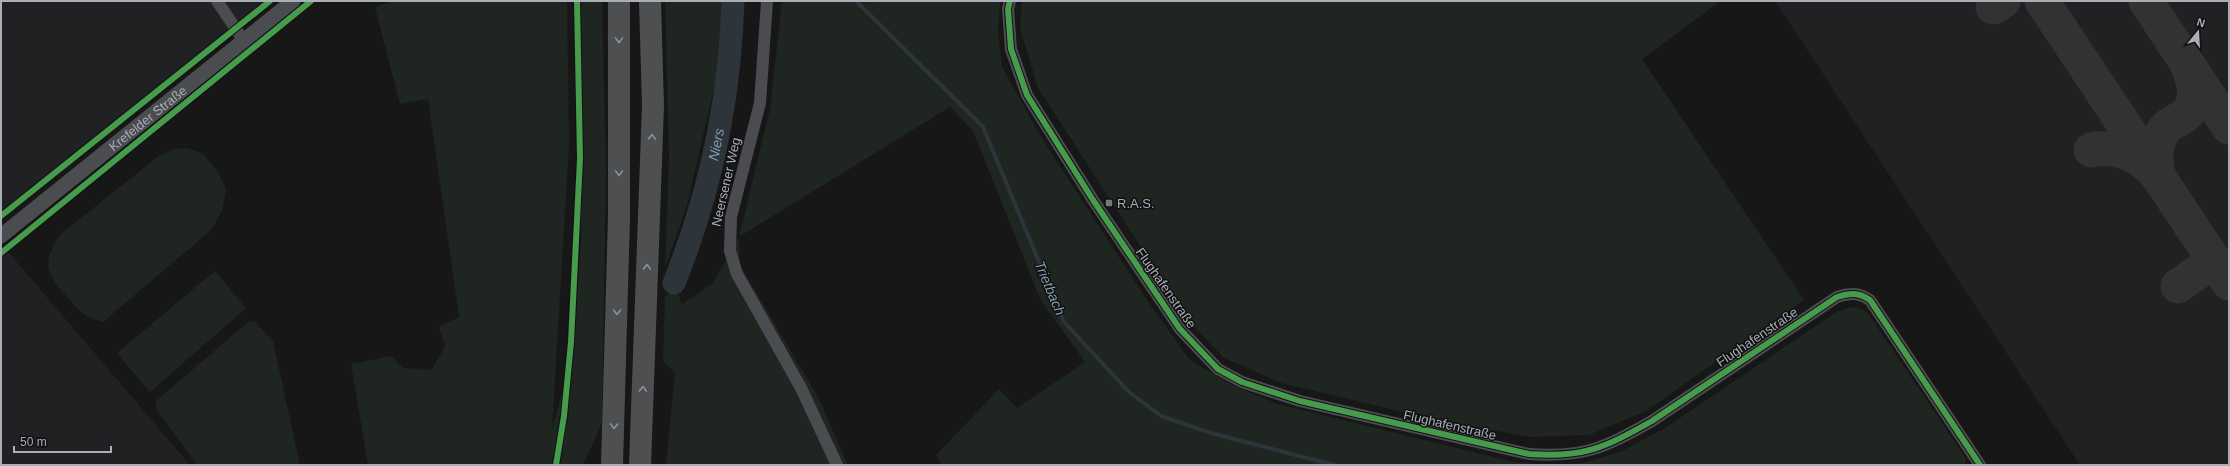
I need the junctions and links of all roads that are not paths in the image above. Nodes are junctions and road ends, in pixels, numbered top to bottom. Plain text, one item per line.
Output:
1 (218, 1) edge
2 (293, 1) edge
3 (619, 1) edge
4 (650, 1) edge
5 (767, 1) edge
6 (1010, 1) edge
7 (244, 41) junction
8 (1, 236) edge
9 (612, 465) edge
10 (640, 465) edge
11 (837, 465) edge
12 (1980, 465) edge

1 - 7 street
2 - 7 street, Krefelder Straße
3 -> 9 highway
10 -> 4 highway
5 - 11 street, Neersener Weg
6 - 12 street, Flughafenstraße
7 - 8 street, Krefelder Straße

